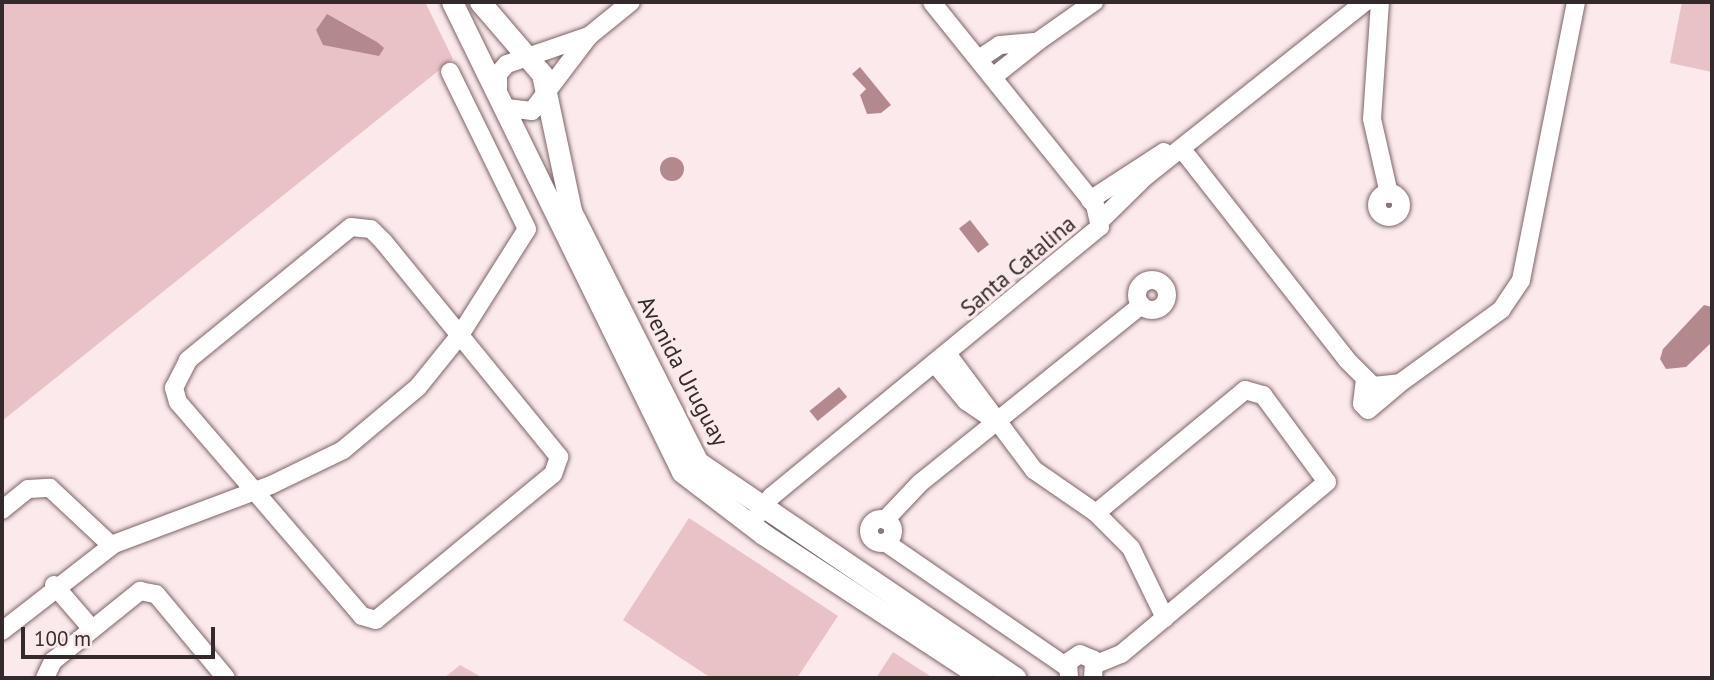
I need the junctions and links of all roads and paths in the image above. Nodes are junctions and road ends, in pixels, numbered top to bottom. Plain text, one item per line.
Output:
1 (452, 2) edge
2 (480, 2) edge
3 (631, 2) edge
4 (932, 2) edge
5 (1094, 2) edge
6 (1365, 2) edge
7 (1380, 2) edge
8 (1576, 2) edge
9 (1071, 9) edge
10 (589, 36) junction
11 (1037, 42) junction
12 (979, 59) junction
13 (531, 61) junction
14 (450, 72) dead end
15 (993, 76) junction
16 (549, 90) junction
17 (498, 97) junction
18 (1181, 148) junction
19 (1389, 194) dead end
20 (1090, 200) junction
21 (1101, 220) junction
22 (1140, 304) dead end
23 (460, 335) junction
24 (942, 360) junction
25 (997, 421) junction
26 (252, 489) junction
27 (2, 510) edge
28 (1096, 513) junction
29 (757, 517) junction
30 (111, 545) junction
31 (54, 585) junction
32 (1165, 618) junction
33 (92, 629) junction
34 (2, 631) edge
35 (1095, 671) edge
36 (1069, 673) edge
37 (45, 678) edge
38 (226, 678) edge
39 (983, 678) edge
40 (1016, 678) edge

1 - 17 main road, Avenida Uruguay
2 - 13 main road, Avenida Uruguay
3 - 10 street
4 - 12 street, Santa Catalina
5 - 9 street
6 - 18 street
7 - 19 street
8 - 18 street
9 - 11 street
10 - 13 street
10 - 16 street
11 - 12 street
11 - 15 street
12 - 15 street, Santa Catalina
13 - 16 main road, Avenida Uruguay
13 - 17 street
14 - 23 street
15 - 20 street, Santa Catalina
16 - 17 street
16 - 29 main road, Avenida Uruguay
17 - 29 main road, Avenida Uruguay
18 - 20 street
18 - 21 street
20 - 21 street, Santa Catalina
21 - 24 street, Santa Catalina
22 - 25 street
23 - 26 street
23 - 26 street
23 - 26 street
24 - 25 street
24 - 29 street, Santa Catalina
25 - 28 street
25 - 36 street
26 - 30 street
27 - 30 street
28 - 32 street
28 - 32 street
29 - 39 main road, Avenida Uruguay
29 - 40 main road, Avenida Uruguay
30 - 31 street
31 - 33 street
31 - 34 street
32 - 35 street
33 - 37 street
33 - 38 street
35 - 36 street

